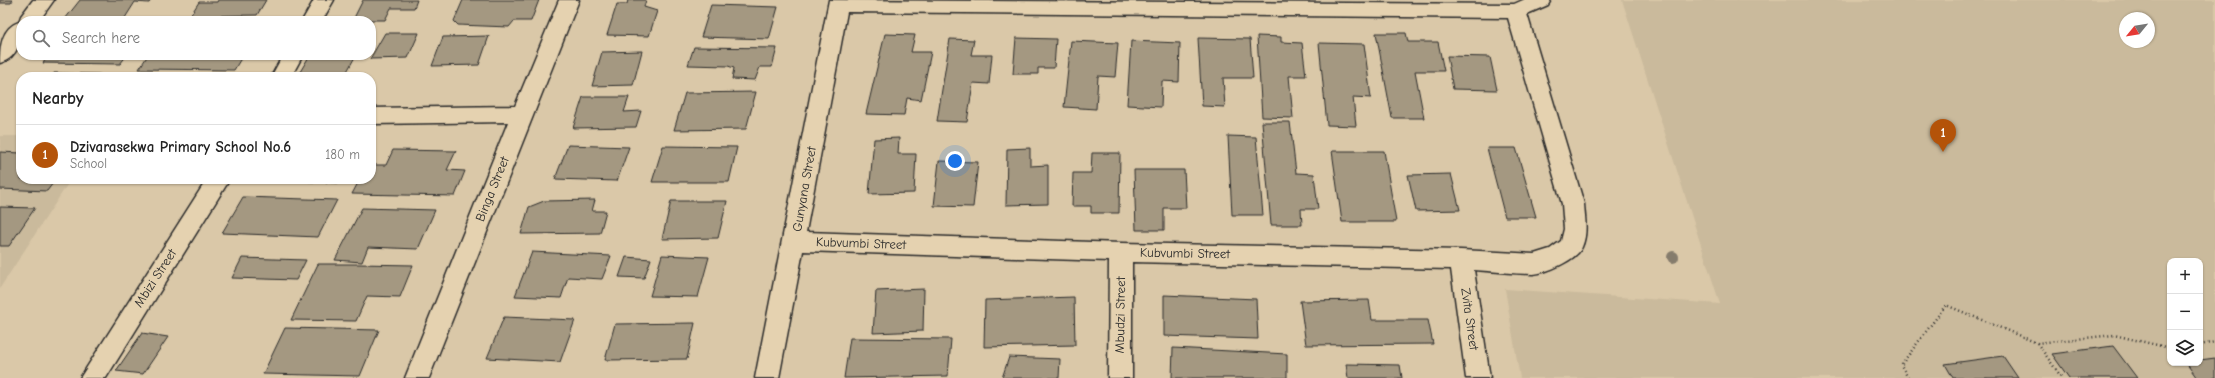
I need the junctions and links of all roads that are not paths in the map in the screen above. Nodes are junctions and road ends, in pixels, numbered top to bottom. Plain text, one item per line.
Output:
1 (44, 0) edge
2 (324, 0) edge
3 (569, 0) edge
4 (1540, 0) edge
5 (839, 2) edge
6 (1516, 11) junction
7 (32, 16) edge
8 (315, 16) edge
9 (16, 35) edge
10 (0, 56) edge
11 (290, 60) edge
12 (284, 72) edge
13 (522, 114) junction
14 (376, 116) edge
15 (216, 184) edge
16 (795, 241) junction
17 (1121, 252) junction
18 (1461, 260) junction
19 (92, 378) edge
20 (417, 378) edge
21 (767, 378) edge
22 (1120, 378) edge
23 (1478, 378) edge

1 - 7 street
2 - 8 street
3 - 13 street, Binga Street
4 - 6 street
5 - 6 street
5 - 16 street, Gunyana Street
6 - 18 street, Kubvumbi Street
9 - 10 street
11 - 12 street
13 - 14 street
13 - 20 street, Binga Street
15 - 19 street, Mbizi Street
16 - 17 street, Kubvumbi Street
16 - 21 street, Gunyana Street
17 - 18 street, Kubvumbi Street
17 - 22 street, Mbudzi Street
18 - 23 street, Zvita Street

